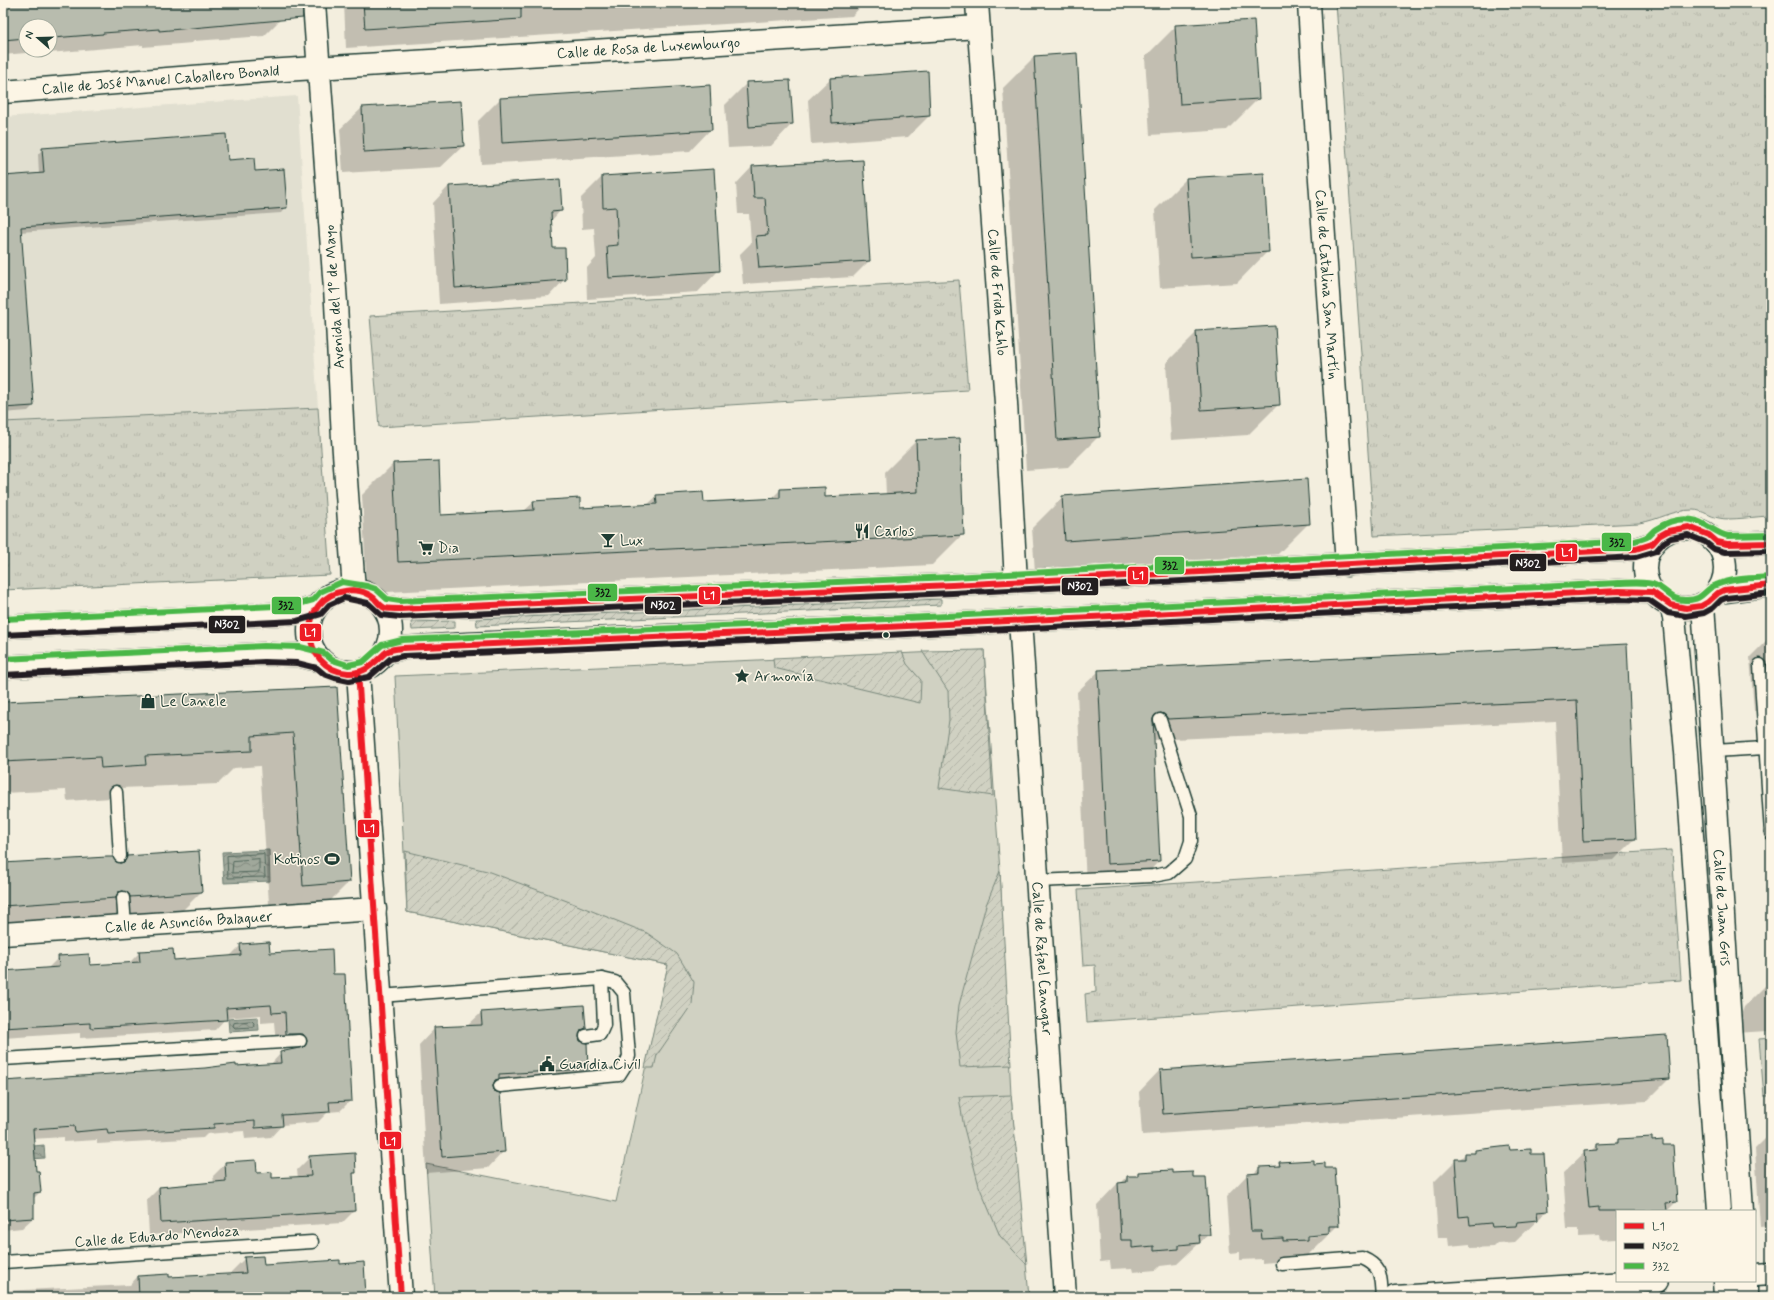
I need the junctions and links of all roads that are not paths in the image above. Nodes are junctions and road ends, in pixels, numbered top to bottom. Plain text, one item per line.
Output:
1 (314, 3) edge
2 (977, 3) edge
3 (1309, 3) edge
4 (979, 27) junction
5 (318, 68) junction
6 (3, 92) edge
7 (1717, 542) junction
8 (1771, 543) edge
9 (1652, 544) junction
10 (1347, 565) junction
11 (1016, 581) junction
12 (1771, 585) edge
13 (354, 590) junction
14 (1652, 592) junction
15 (1711, 598) junction
16 (1671, 606) junction
17 (317, 607) junction
18 (383, 608) junction
19 (1020, 620) junction
20 (3, 626) edge
21 (386, 652) junction
22 (320, 661) junction
23 (1760, 665) dead end
24 (3, 667) edge
25 (358, 672) junction
26 (1160, 720) dead end
27 (1765, 748) junction
28 (1714, 751) junction
29 (116, 792) dead end
30 (1771, 833) edge
31 (120, 856) dead end
32 (1037, 881) junction
33 (123, 898) dead end
34 (374, 909) junction
35 (125, 926) junction
36 (3, 934) edge
37 (602, 979) junction
38 (380, 996) junction
39 (586, 1036) dead end
40 (300, 1041) dead end
41 (3, 1059) edge
42 (500, 1086) dead end
43 (1720, 1210) edge
44 (1742, 1210) edge
45 (312, 1242) dead end
46 (3, 1262) edge
47 (1282, 1264) dead end
48 (1771, 1274) edge
49 (1756, 1275) edge
50 (1641, 1282) edge
51 (1725, 1282) edge
52 (1746, 1282) edge
53 (401, 1297) edge
54 (1065, 1297) edge
55 (1382, 1297) edge
56 (1401, 1297) edge
57 (1726, 1297) edge
58 (1746, 1297) edge

1 - 5 street, Avenida del 1º de Mayo
2 - 4 street, Calle de Frida Kahlo
3 - 10 street, Calle de Catalina San Martín
4 - 5 street, Calle de Rosa de Luxemburgo
4 - 11 street, Calle de Frida Kahlo
5 - 6 street, Calle de José Manuel Caballero Bonald
5 - 13 street, Avenida del 1º de Mayo
7 - 8 street
7 - 9 street
7 - 15 street
9 - 10 street
9 - 14 street
10 - 11 street
11 - 18 street
12 - 15 street
13 - 17 street
13 - 18 street
14 - 16 street
14 - 19 street
15 - 16 street
15 - 28 street, Calle de Juan Gris
16 - 43 street, Calle de Juan Gris
17 - 20 street
17 - 22 street
18 - 21 street
19 - 21 street
19 - 32 street, Calle de Rafael Canogar
21 - 25 street
22 - 24 street
22 - 25 street
23 - 27 lane
25 - 34 street
26 - 32 lane
27 - 28 lane
27 - 30 lane
28 - 44 street, Calle de Juan Gris
29 - 31 lane
32 - 54 street, Calle de Rafael Canogar
33 - 35 lane
34 - 35 street, Calle de Asunción Balaguer
34 - 38 street
35 - 36 street, Calle de Asunción Balaguer
37 - 38 lane
37 - 39 lane
37 - 42 lane
38 - 53 street
40 - 41 lane
45 - 46 lane, Calle de Eduardo Mendoza
47 - 55 lane
48 - 49 street
50 - 56 street
51 - 57 street
52 - 58 street

